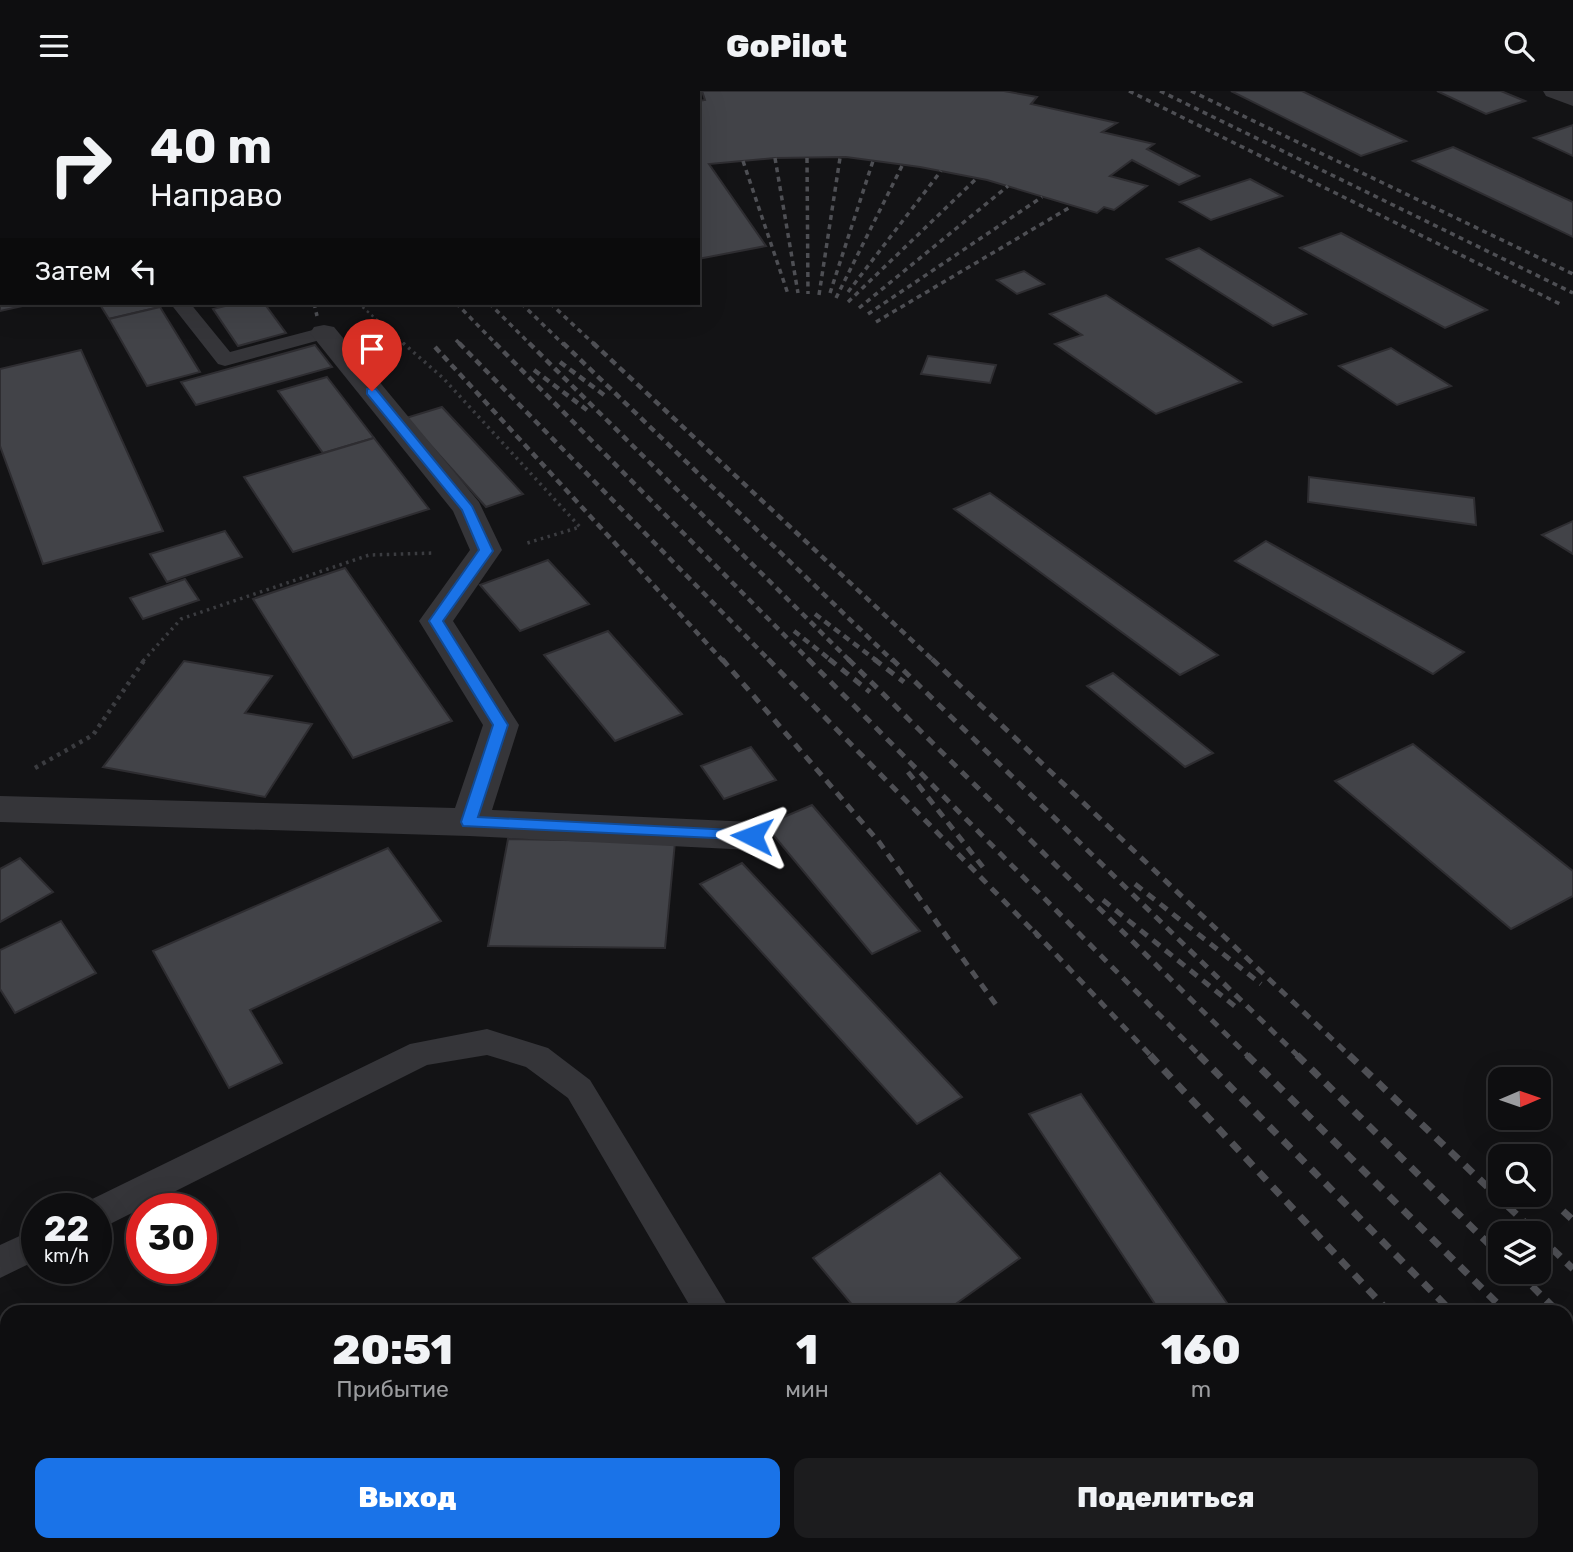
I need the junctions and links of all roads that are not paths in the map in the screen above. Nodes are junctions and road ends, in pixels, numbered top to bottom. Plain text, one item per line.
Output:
1 (1554, 91) edge
2 (1573, 99) edge
3 (182, 305) edge
4 (324, 333) joint
5 (0, 809) edge
6 (468, 822) junction
7 (752, 836) dead end
8 (112, 1206) edge
9 (21, 1251) edge
10 (0, 1262) edge
11 (709, 1305) edge

1 - 2 street
3 - 4 lane
4 - 6 street
5 - 6 street
6 - 7 street
8 - 11 lane
9 - 10 lane

